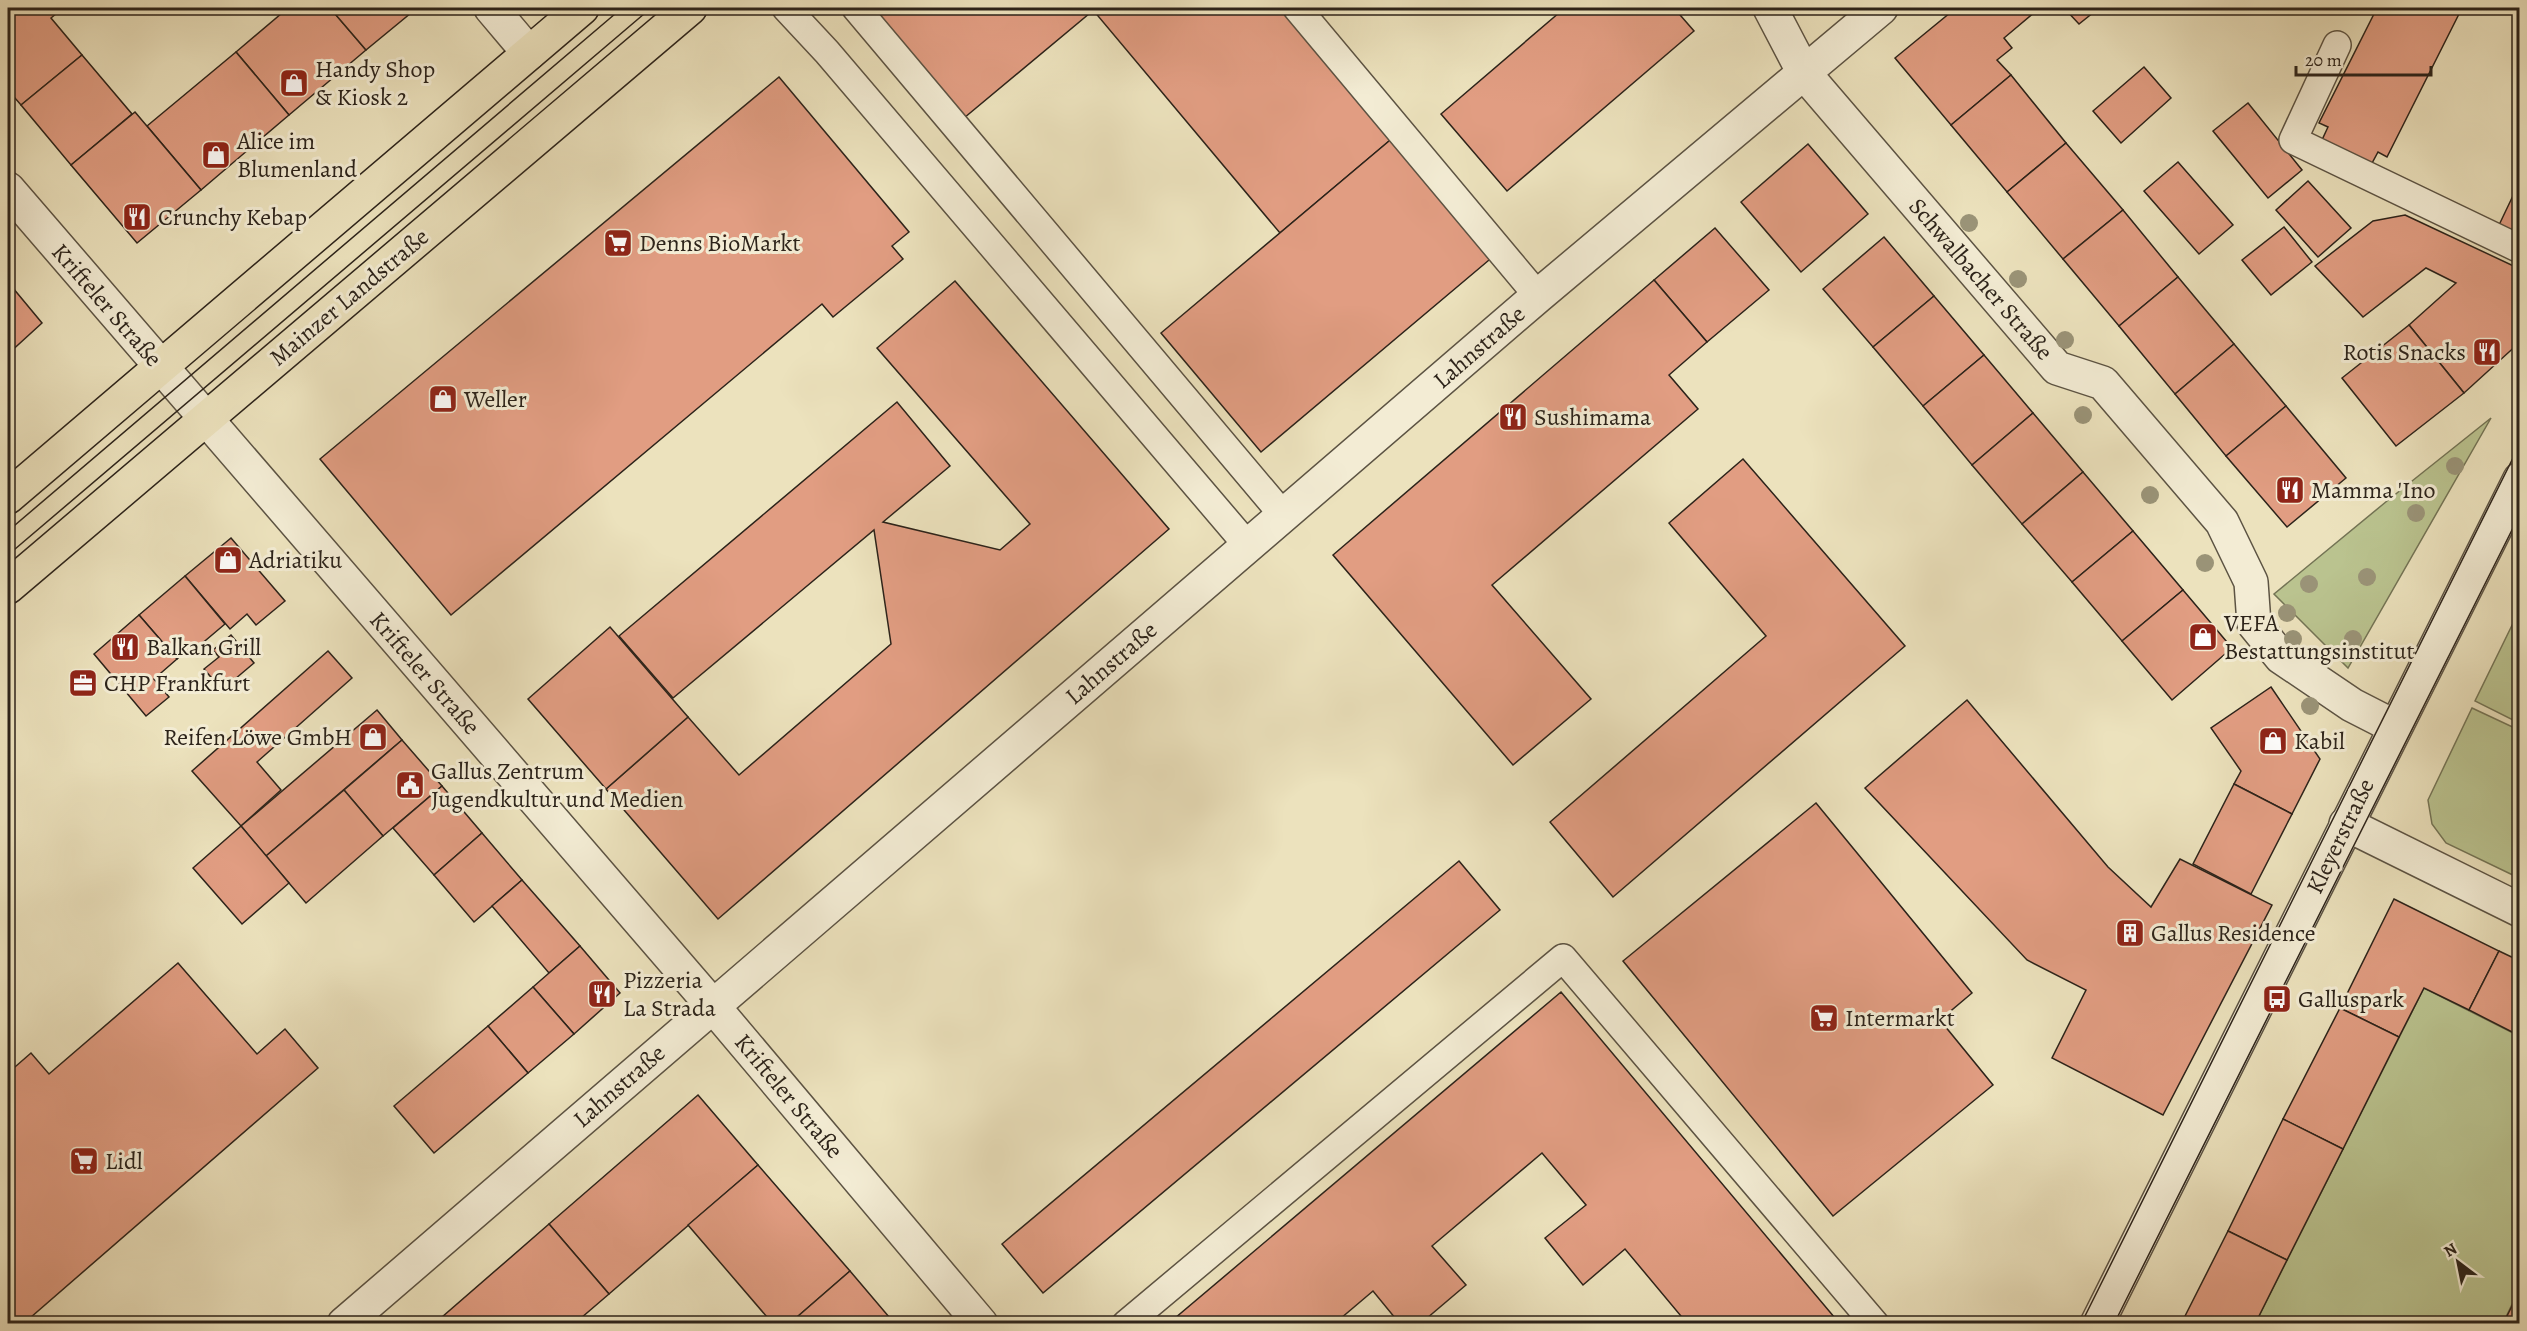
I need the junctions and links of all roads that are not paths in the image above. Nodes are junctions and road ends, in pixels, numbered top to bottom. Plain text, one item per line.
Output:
1 (491, 8) edge
2 (582, 8) edge
3 (690, 8) edge
4 (786, 8) edge
5 (856, 8) edge
6 (1297, 8) edge
7 (1770, 8) edge
8 (1881, 8) edge
9 (2337, 45) dead end
10 (529, 53) junction
11 (1804, 73) junction
12 (8, 189) edge
13 (2520, 249) edge
14 (1538, 296) junction
15 (160, 367) junction
16 (206, 419) junction
17 (2520, 479) edge
18 (8, 497) edge
19 (1283, 515) junction
20 (1248, 546) junction
21 (8, 587) edge
22 (2395, 727) junction
23 (2346, 824) junction
24 (2520, 909) edge
25 (712, 1005) junction
26 (344, 1323) edge
27 (981, 1323) edge
28 (1126, 1323) edge
29 (1875, 1323) edge
30 (2097, 1323) edge

1 - 10 street
2 - 10 main road
3 - 16 main road, Mainzer Landstraße
4 - 20 lane
5 - 19 lane
6 - 14 lane
7 - 11 street, Schwalbacher Straße
8 - 11 street, Lahnstraße
9 - 13 lane
10 - 15 main road
11 - 14 street, Lahnstraße
11 - 22 street, Schwalbacher Straße
12 - 15 street, Krifteler Straße
14 - 19 street, Lahnstraße
15 - 16 street, Krifteler Straße
15 - 18 main road
16 - 21 main road, Mainzer Landstraße
16 - 25 street, Krifteler Straße
17 - 22 street, Kleyerstraße
19 - 20 street, Lahnstraße
20 - 25 street, Lahnstraße
22 - 23 street, Kleyerstraße
23 - 24 street
23 - 30 street, Kleyerstraße
25 - 26 street, Lahnstraße
25 - 27 street, Krifteler Straße
28 - 29 lane

